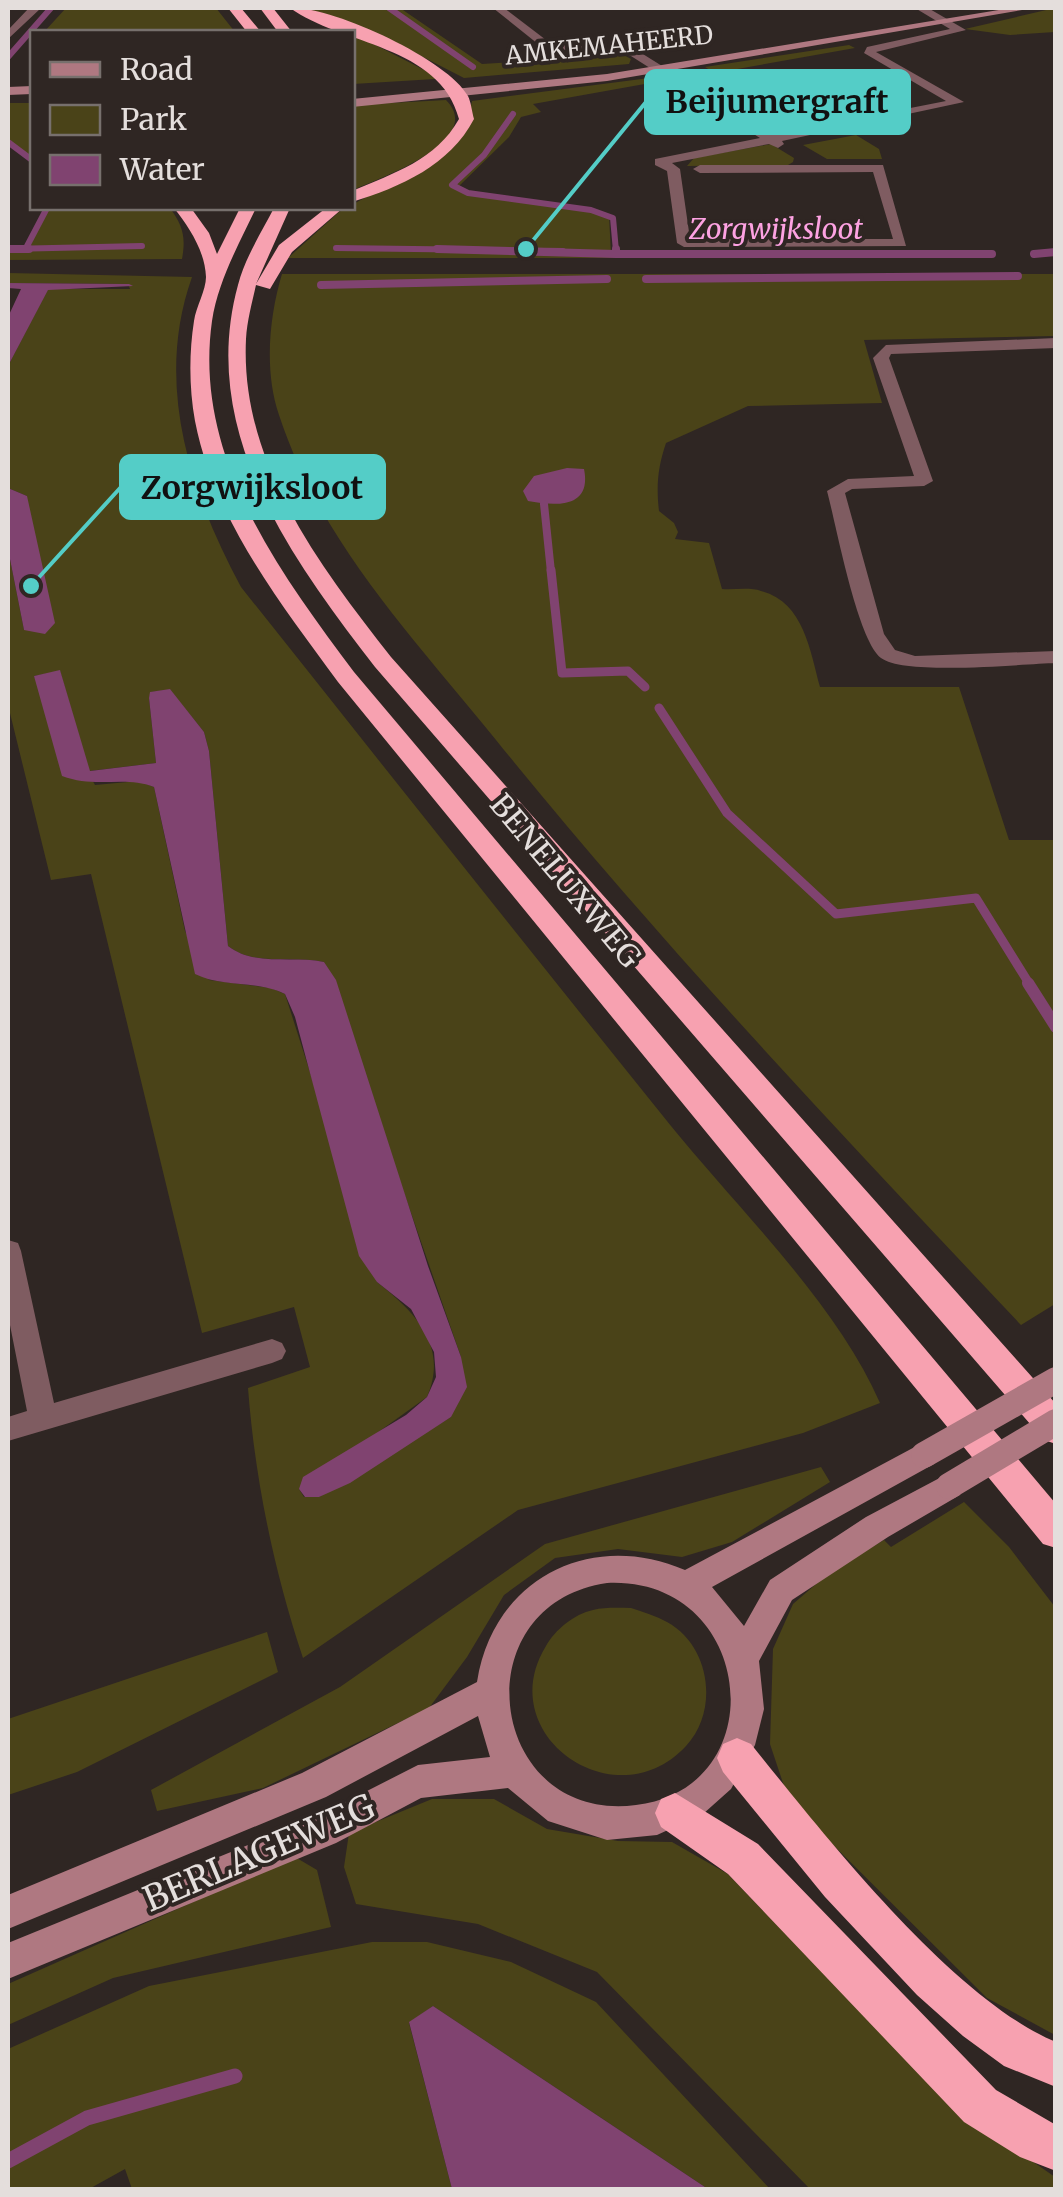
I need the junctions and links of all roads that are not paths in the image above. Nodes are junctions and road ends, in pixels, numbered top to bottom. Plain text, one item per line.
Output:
1 (35, 8) edge
2 (234, 8) edge
3 (266, 8) edge
4 (297, 8) edge
5 (498, 8) edge
6 (921, 8) edge
7 (1028, 8) edge
8 (944, 22) junction
9 (252, 30) edge
10 (284, 30) edge
11 (351, 30) edge
12 (10, 31) edge
13 (355, 32) edge
14 (658, 68) junction
15 (355, 88) edge
16 (457, 90) junction
17 (355, 103) edge
18 (772, 140) junction
19 (807, 168) junction
20 (700, 169) dead end
21 (355, 196) edge
22 (184, 210) edge
23 (247, 210) edge
24 (281, 210) edge
25 (333, 210) edge
26 (216, 282) junction
27 (239, 326) junction
28 (1056, 343) edge
29 (1056, 657) edge
30 (8, 1250) edge
31 (272, 1351) dead end
32 (1056, 1380) edge
33 (43, 1419) junction
34 (1056, 1426) edge
35 (8, 1429) edge
36 (1054, 1532) edge
37 (683, 1587) junction
38 (744, 1658) junction
39 (489, 1692) junction
40 (738, 1758) junction
41 (517, 1770) junction
42 (675, 1813) junction
43 (8, 1912) edge
44 (8, 1961) edge
45 (1056, 2064) edge
46 (1056, 2148) edge

1 - 12 street
2 - 9 highway
3 - 10 highway
4 - 11 highway
5 - 14 street
6 - 8 street
7 - 8 street, AMKEMAHEERD
8 - 14 street, AMKEMAHEERD
8 - 18 street
13 - 16 highway
14 - 16 street, AMKEMAHEERD
14 - 18 street
15 - 16 street
16 - 17 street
16 - 21 highway
18 - 19 street
18 - 19 street
19 - 20 street
22 - 26 highway
23 - 26 highway, BENELUXWEG
24 - 27 highway, BENELUXWEG
25 - 27 highway
26 - 36 highway, BENELUXWEG
27 - 34 highway, BENELUXWEG
28 - 29 street
30 - 33 street
31 - 33 street
32 - 37 street, bridge
33 - 35 street
34 - 38 street, bridge
37 - 38 street
37 - 39 street
38 - 40 street
39 - 41 street
39 - 43 street, BERLAGEWEG
40 - 42 street
40 - 45 highway
41 - 42 street
41 - 44 street, BERLAGEWEG
42 - 46 highway

